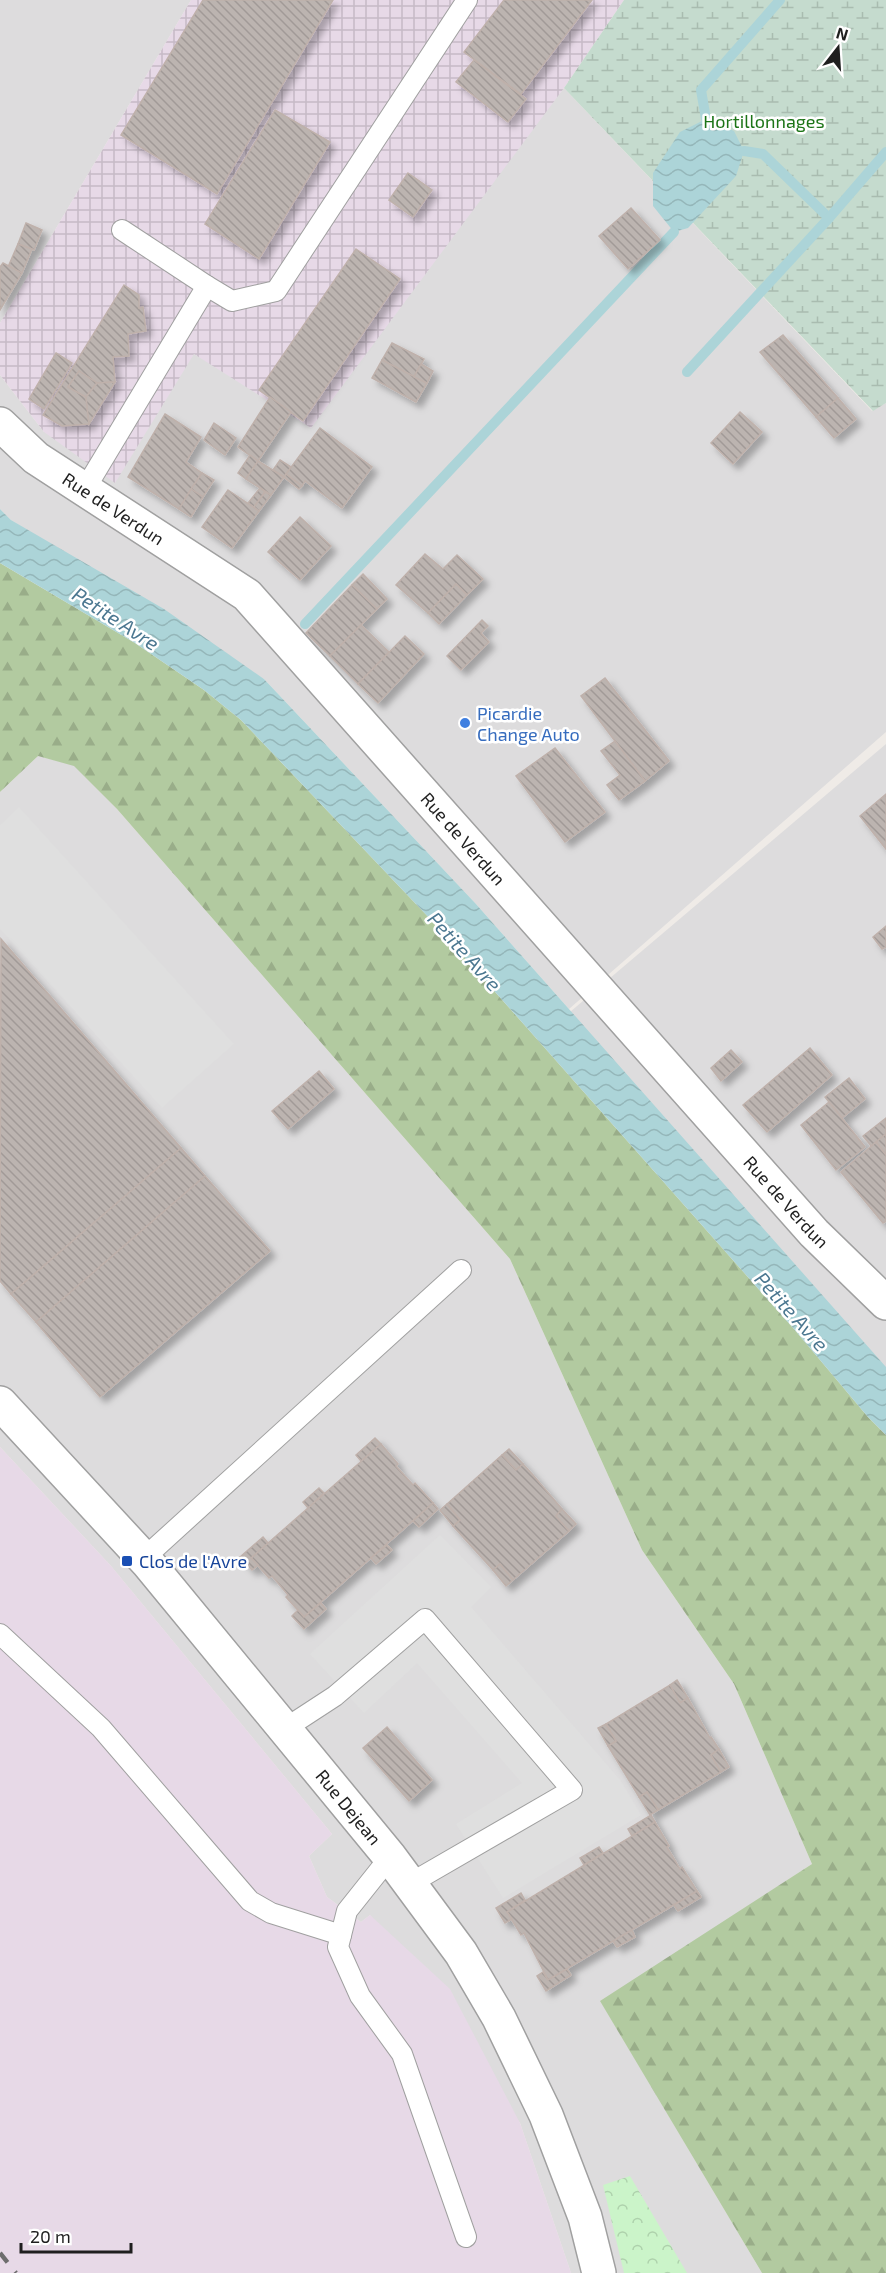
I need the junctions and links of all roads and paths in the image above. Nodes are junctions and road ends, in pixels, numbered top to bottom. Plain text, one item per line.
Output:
1 (467, 0) edge
2 (122, 230) dead end
3 (207, 286) junction
4 (0, 424) edge
5 (85, 489) junction
6 (461, 1270) dead end
7 (886, 1304) edge
8 (0, 1403) edge
9 (143, 1559) junction
10 (0, 1634) edge
11 (286, 1728) junction
12 (390, 1857) junction
13 (411, 1883) junction
14 (341, 1935) junction
15 (466, 2237) dead end
16 (599, 2273) edge

1 - 3 lane
2 - 3 lane
3 - 5 lane
4 - 5 street, Rue de Verdun
5 - 7 street, Rue de Verdun
6 - 9 lane
8 - 9 street, Rue Dejean
9 - 11 street, Rue Dejean
10 - 14 lane
11 - 12 street, Rue Dejean
11 - 13 lane
12 - 13 street, Rue Dejean
12 - 14 lane
13 - 16 street, Rue Dejean
14 - 15 lane

